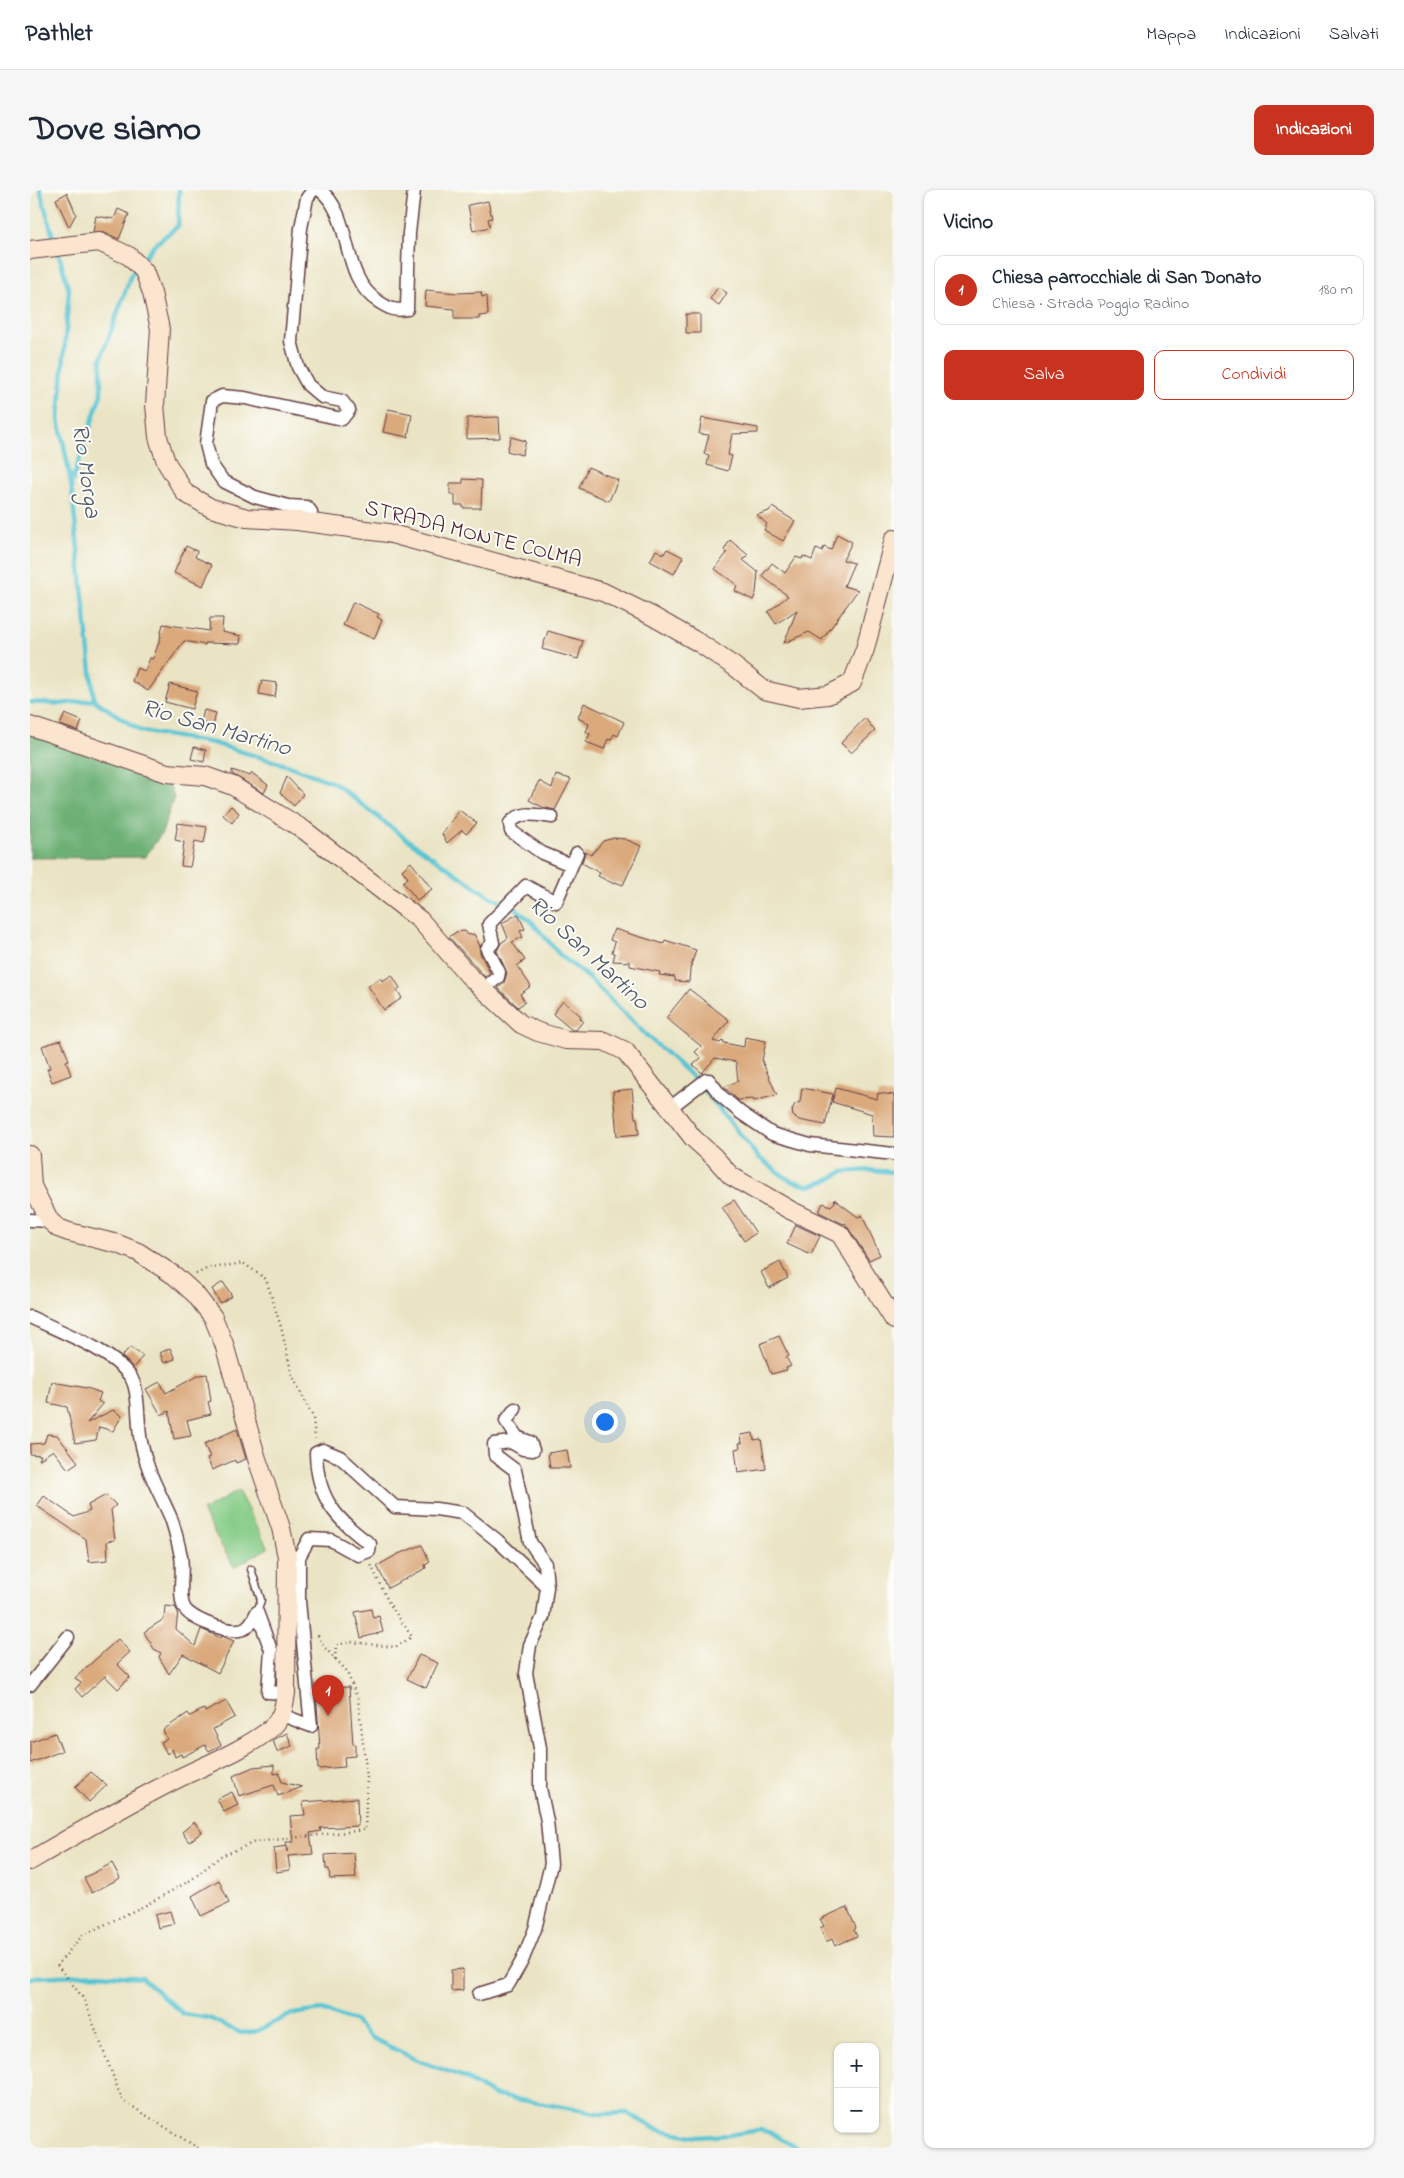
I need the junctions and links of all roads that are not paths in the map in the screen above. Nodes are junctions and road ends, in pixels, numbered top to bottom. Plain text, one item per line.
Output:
1 (313, 190) edge
2 (320, 190) edge
3 (414, 190) edge
4 (38, 248) edge
5 (310, 523) junction
6 (894, 539) edge
7 (30, 726) edge
8 (552, 817) dead end
9 (489, 995) junction
10 (671, 1107) junction
11 (894, 1154) edge
12 (30, 1155) edge
13 (30, 1220) edge
14 (50, 1221) junction
15 (30, 1317) edge
16 (894, 1320) edge
17 (515, 1410) dead end
18 (251, 1570) dead end
19 (546, 1587) junction
20 (292, 1598) junction
21 (257, 1612) junction
22 (68, 1637) dead end
23 (30, 1685) edge
24 (286, 1693) junction
25 (290, 1718) dead end
26 (30, 1862) edge
27 (478, 1994) dead end

1 - 5 street
2 - 3 street
4 - 5 street, STRADA MONTE COLMA
5 - 6 street, STRADA MONTE COLMA
7 - 9 street
8 - 9 street
9 - 10 street
10 - 11 street
10 - 16 street
12 - 14 street
13 - 14 street
14 - 20 street
15 - 21 street
17 - 19 street
18 - 21 lane
19 - 20 street
19 - 27 street
20 - 24 street
20 - 25 street
21 - 24 street
22 - 23 street
24 - 26 street

